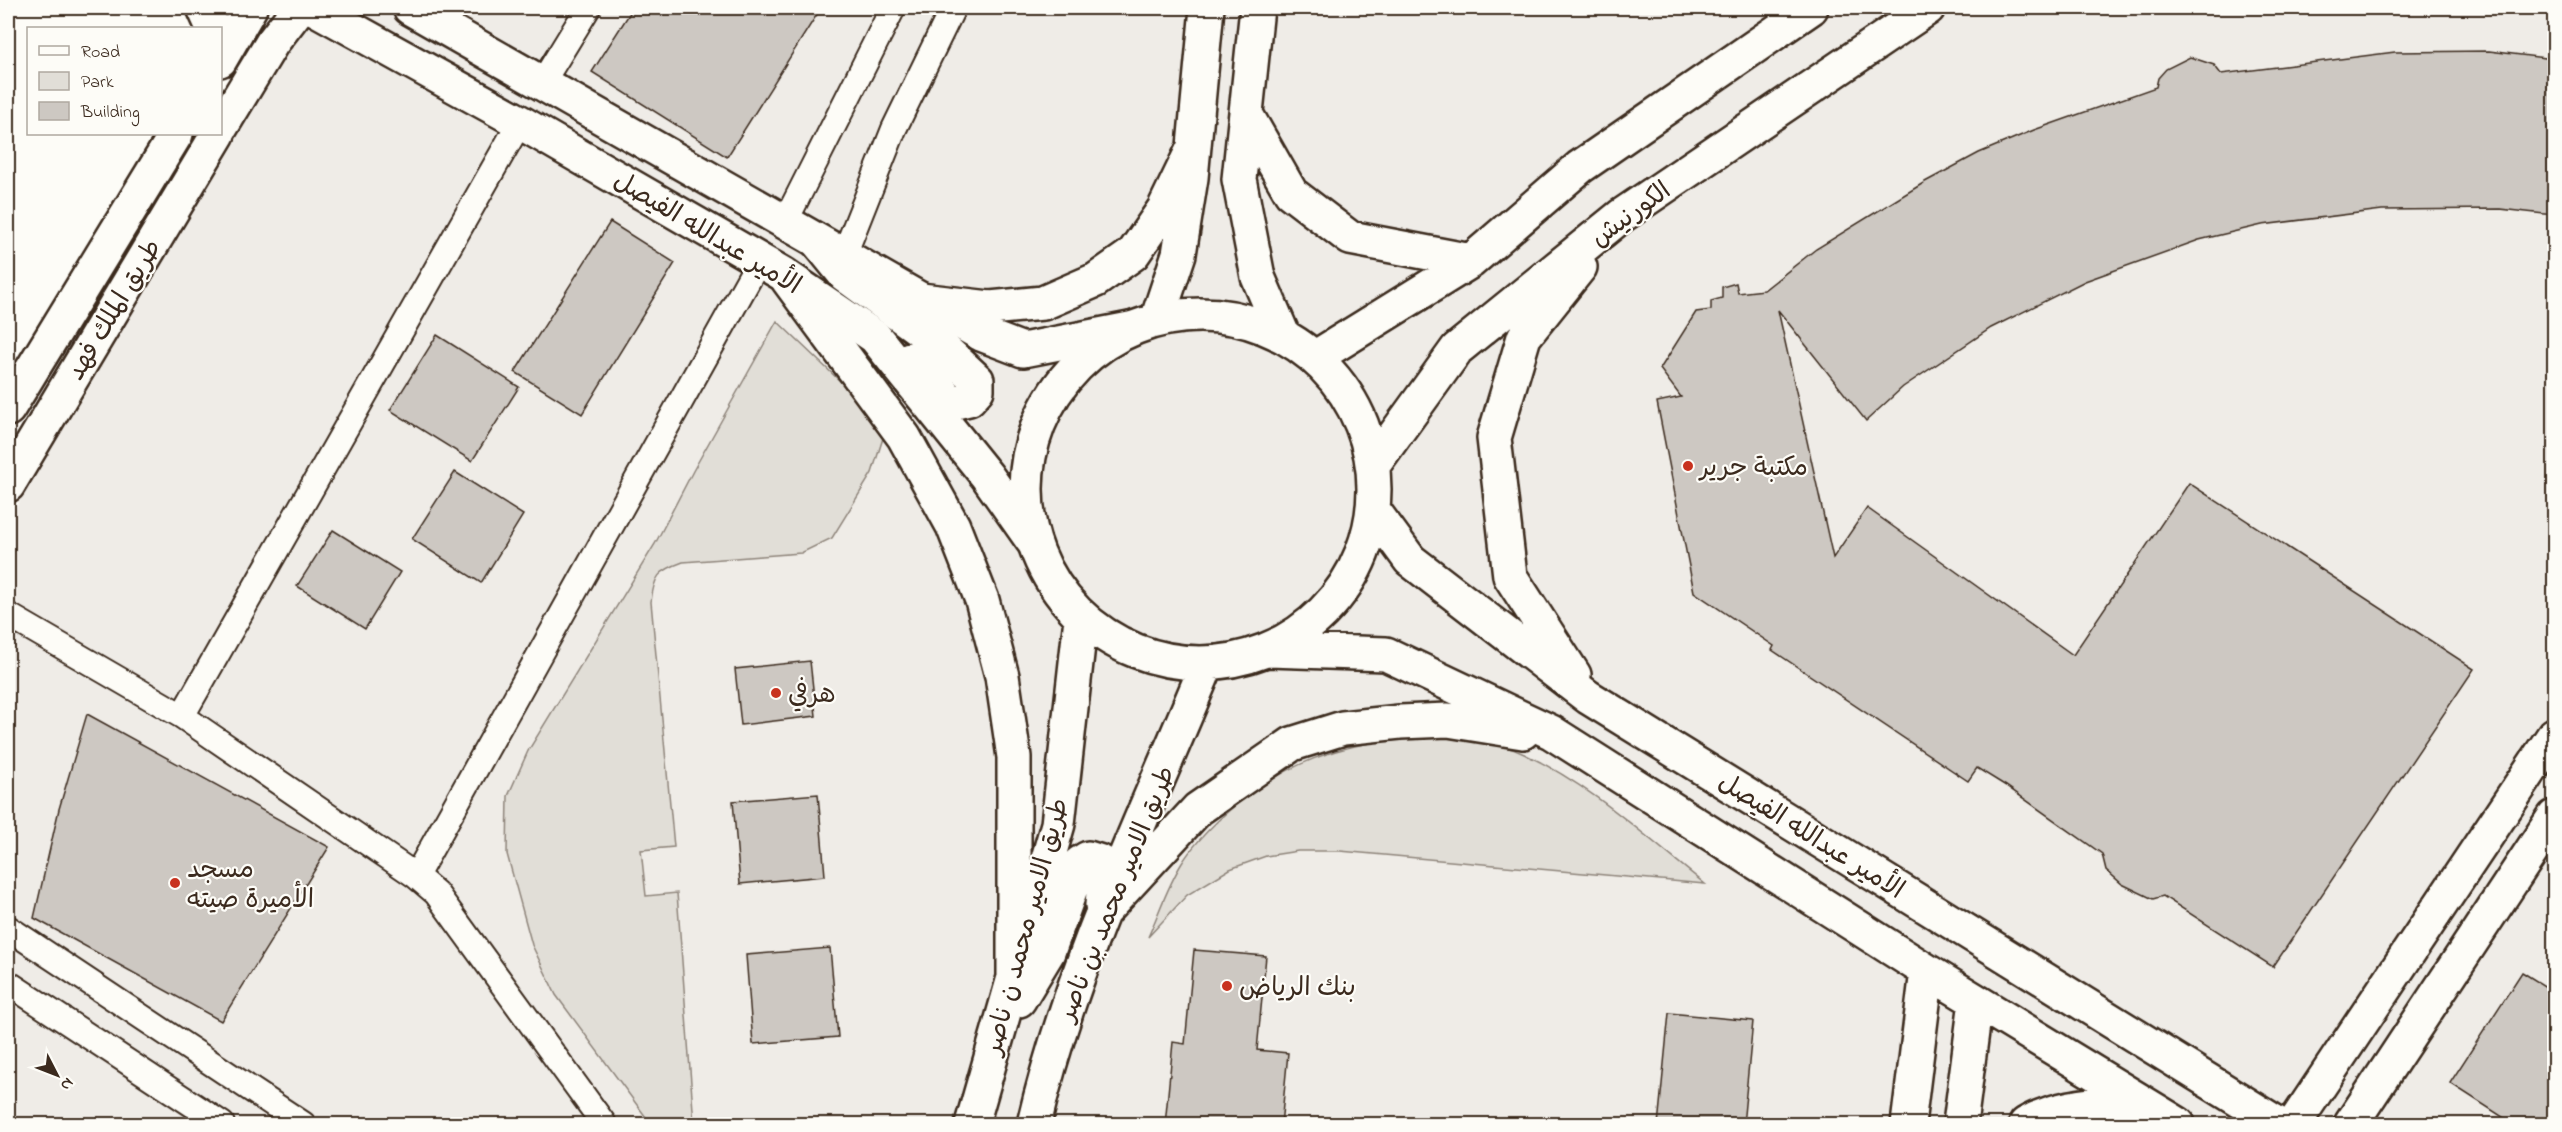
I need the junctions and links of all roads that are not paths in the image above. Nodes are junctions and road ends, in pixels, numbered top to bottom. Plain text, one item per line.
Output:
1 (204, 8) edge
2 (299, 8) edge
3 (314, 8) edge
4 (410, 8) edge
5 (588, 8) edge
6 (893, 8) edge
7 (953, 8) edge
8 (1207, 8) edge
9 (1257, 8) edge
10 (1810, 8) edge
11 (1928, 8) edge
12 (247, 13) edge
13 (213, 27) edge
14 (272, 43) junction
15 (222, 57) edge
16 (542, 83) junction
17 (1247, 116) junction
18 (520, 122) junction
19 (222, 126) edge
20 (175, 135) edge
21 (217, 135) edge
22 (1194, 147) junction
23 (1621, 216) junction
24 (785, 222) junction
25 (830, 247) junction
26 (1471, 261) junction
27 (771, 267) junction
28 (921, 300) junction
29 (1143, 325) junction
30 (1283, 335) junction
31 (875, 337) junction
32 (1316, 357) junction
33 (8, 409) edge
34 (1374, 464) junction
35 (8, 485) edge
36 (1374, 511) junction
37 (1032, 540) junction
38 (8, 615) edge
39 (1081, 618) junction
40 (1269, 650) junction
41 (1207, 664) junction
42 (1588, 697) junction
43 (182, 716) junction
44 (2554, 735) edge
45 (1563, 740) junction
46 (2554, 817) edge
47 (416, 876) junction
48 (1102, 913) junction
49 (8, 928) edge
50 (1927, 971) junction
51 (1014, 976) junction
52 (8, 983) edge
53 (1976, 1001) junction
54 (1002, 1020) junction
55 (2137, 1100) junction
56 (222, 1125) edge
57 (303, 1125) edge
58 (604, 1125) edge
59 (972, 1125) edge
60 (1034, 1125) edge
61 (1908, 1125) edge
62 (1960, 1125) edge
63 (2026, 1125) edge
64 (2178, 1125) edge
65 (2278, 1125) edge
66 (2294, 1125) edge
67 (2351, 1125) edge

1 - 13 main road
2 - 14 main road
3 - 18 main road, الأمير عبدالله الفيصل
4 - 16 main road, الأمير عبدالله الفيصل
5 - 16 street
6 - 24 street
7 - 25 street
8 - 22 main road
9 - 17 main road
10 - 26 main road
11 - 23 main road, الكورنيش
12 - 14 main road
12 - 15 main road
14 - 19 main road
16 - 24 main road, الأمير عبدالله الفيصل
17 - 26 main road
17 - 30 main road
18 - 27 main road, الأمير عبدالله الفيصل
18 - 43 street
20 - 33 main road, طريق الملك فهد
21 - 35 main road, طريق الملك فهد
22 - 28 main road
22 - 29 main road
23 - 34 main road, الكورنيش
23 - 42 main road
24 - 25 main road, الأمير عبدالله الفيصل
25 - 28 main road, الأمير عبدالله الفيصل
25 - 31 main road
26 - 32 main road
27 - 31 main road, الأمير عبدالله الفيصل
27 - 47 street
27 - 51 main road
28 - 29 main road, الأمير عبدالله الفيصل
29 - 30 main road, الأمير عبدالله الفيصل
29 - 37 main road
30 - 32 main road, الأمير عبدالله الفيصل
31 - 37 main road, الأمير عبدالله الفيصل
32 - 34 main road, الأمير عبدالله الفيصل
34 - 36 main road, الأمير عبدالله الفيصل
36 - 40 main road, الأمير عبدالله الفيصل
36 - 42 main road, الأمير عبدالله الفيصل
37 - 39 main road
38 - 43 street
39 - 41 main road
39 - 51 main road, طريق الامير محمد ن ناصر
40 - 41 main road
40 - 45 main road, الأمير عبدالله الفيصل
41 - 48 main road, طريق الامير محمد بن ناصر
42 - 65 main road, الأمير عبدالله الفيصل
43 - 47 street
44 - 66 main road
45 - 48 main road
45 - 50 main road, الأمير عبدالله الفيصل
46 - 67 main road
47 - 58 street
48 - 54 main road
48 - 60 main road, طريق الامير محمد بن ناصر
49 - 57 street
50 - 53 main road, الأمير عبدالله الفيصل
50 - 61 main road
51 - 54 main road, طريق الامير محمد ن ناصر
52 - 56 street
53 - 55 main road
53 - 62 main road
54 - 59 main road, طريق الامير محمد ن ناصر
55 - 63 main road
55 - 64 main road

